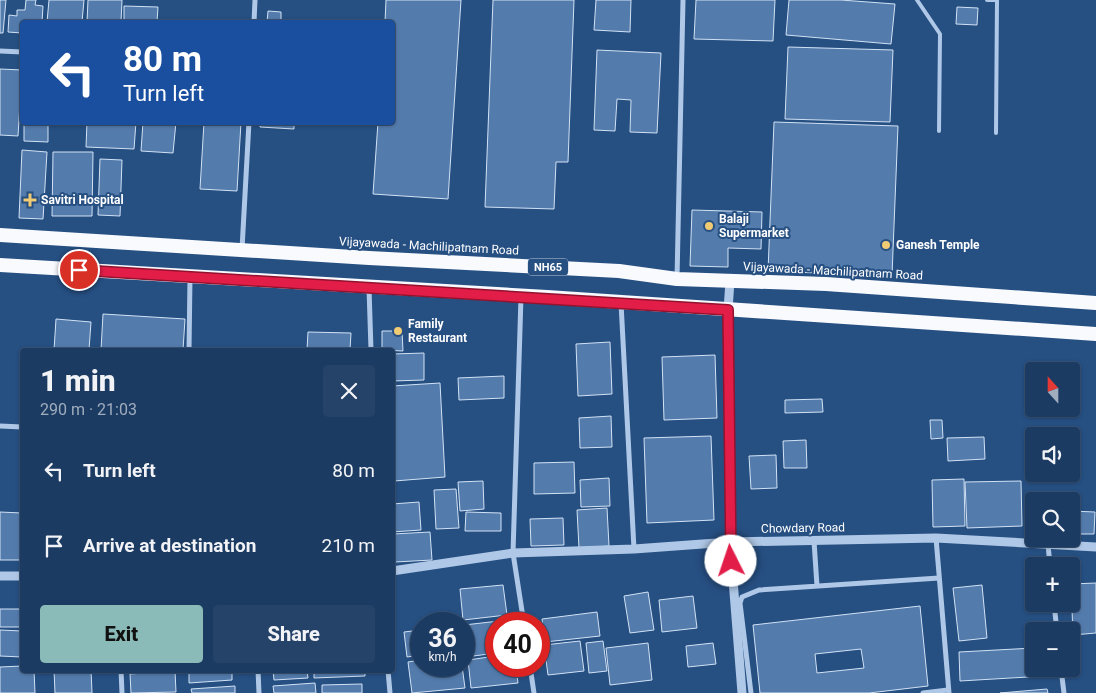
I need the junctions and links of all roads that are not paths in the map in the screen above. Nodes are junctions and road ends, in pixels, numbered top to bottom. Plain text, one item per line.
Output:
1 (255, 0) edge
2 (683, 0) edge
3 (917, 0) edge
4 (987, 0) edge
5 (254, 20) edge
6 (0, 51) edge
7 (20, 52) edge
8 (249, 125) edge
9 (939, 131) dead end
10 (996, 133) dead end
11 (0, 235) edge
12 (242, 250) junction
13 (0, 265) edge
14 (190, 278) junction
15 (676, 279) junction
16 (730, 281) junction
17 (369, 288) junction
18 (521, 296) junction
19 (621, 303) junction
20 (1096, 303) edge
21 (728, 310) junction
22 (1096, 334) edge
23 (189, 348) edge
24 (371, 348) edge
25 (0, 426) edge
26 (20, 427) edge
27 (936, 538) junction
28 (814, 541) junction
29 (730, 542) junction
30 (1025, 543) edge
31 (1080, 546) edge
32 (1096, 547) edge
33 (634, 549) junction
34 (513, 553) junction
35 (395, 571) edge
36 (0, 576) edge
37 (20, 576) edge
38 (939, 578) junction
39 (817, 586) junction
40 (522, 612) edge
41 (121, 673) edge
42 (258, 673) edge
43 (388, 673) edge
44 (532, 677) edge
45 (1062, 677) edge
46 (948, 692) edge
47 (122, 693) edge
48 (259, 693) edge
49 (390, 693) edge
50 (534, 693) edge
51 (742, 693) edge
52 (751, 693) edge
53 (923, 693) edge
54 (1064, 693) edge

1 - 5 street
2 - 15 street
3 - 9 lane
4 - 10 lane
6 - 7 street
8 - 12 street
11 - 12 highway, Vijayawada - Machilipatnam Road / NH65
12 - 15 highway, Vijayawada - Machilipatnam Road / NH65
13 - 14 highway
14 - 17 highway
14 - 23 street
15 - 16 highway, Vijayawada - Machilipatnam Road / NH65
16 - 20 highway, Vijayawada - Machilipatnam Road / NH65
16 - 21 street
17 - 18 highway
17 - 24 street
18 - 19 highway
18 - 34 street
19 - 21 highway
19 - 33 street
21 - 22 highway
21 - 29 street
25 - 26 street
27 - 28 street, Chowdary Road
27 - 30 street, Chowdary Road
27 - 38 street
28 - 29 street, Chowdary Road
28 - 39 street
29 - 33 street, Chowdary Road
29 - 51 street
31 - 32 street, Chowdary Road
33 - 34 street, Chowdary Road
34 - 35 street, Chowdary Road
34 - 40 street
36 - 37 street
38 - 39 street
38 - 46 street
39 - 52 street
41 - 47 street
42 - 48 street
43 - 49 street
44 - 50 street
45 - 54 street
46 - 53 street

